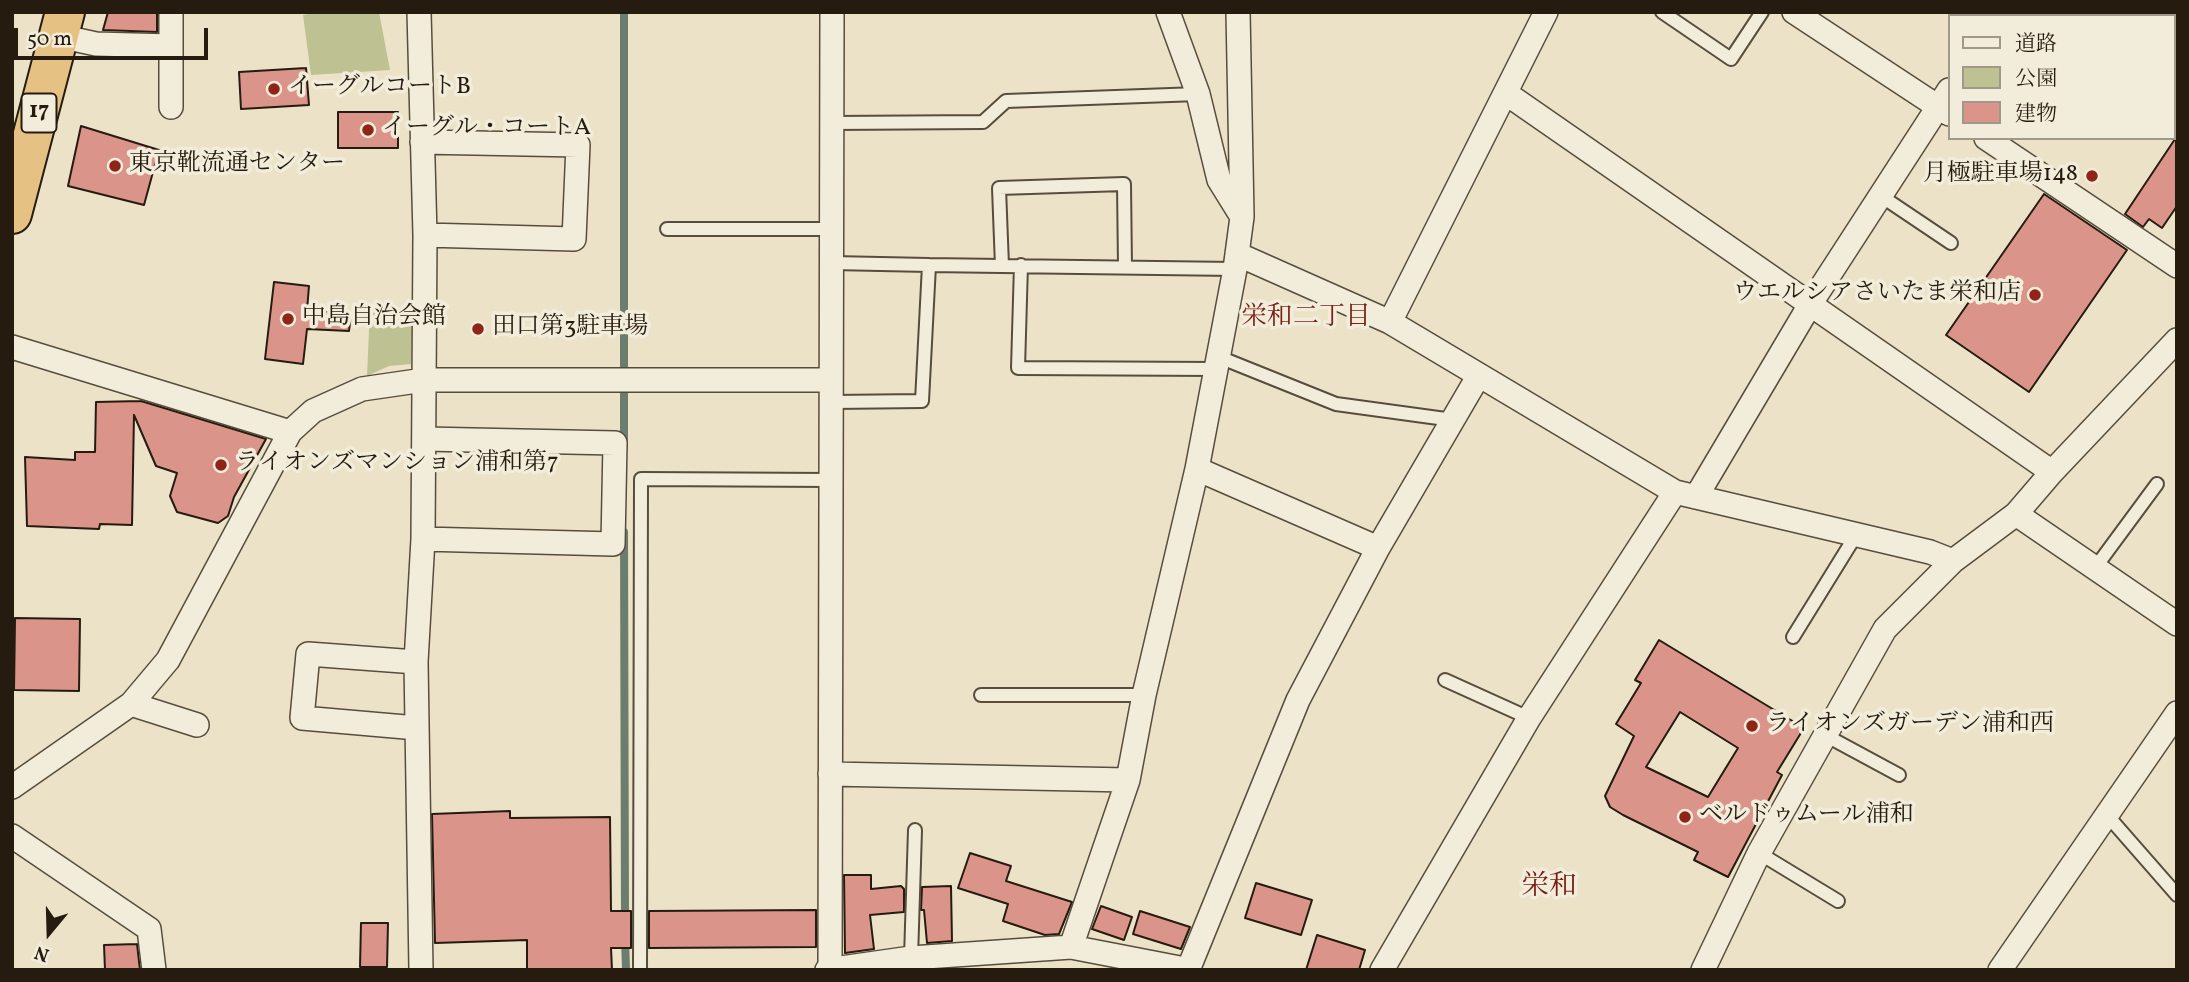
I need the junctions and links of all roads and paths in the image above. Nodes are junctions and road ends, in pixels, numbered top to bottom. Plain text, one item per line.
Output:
1 (171, 12) edge
2 (419, 12) edge
3 (832, 12) edge
4 (1168, 12) edge
5 (1238, 12) edge
6 (1546, 12) edge
7 (1662, 12) edge
8 (1762, 12) edge
9 (1794, 12) edge
10 (55, 20) edge
11 (171, 46) junction
12 (1198, 94) junction
13 (1507, 94) junction
14 (1946, 104) edge
15 (171, 107) dead end
16 (12, 120) edge
17 (832, 123) junction
18 (1989, 140) edge
19 (422, 142) junction
20 (1881, 196) junction
21 (12, 214) edge
22 (1242, 217) junction
23 (667, 229) dead end
24 (832, 229) junction
25 (425, 235) junction
26 (1951, 243) dead end
27 (1236, 261) junction
28 (832, 263) junction
29 (929, 265) junction
30 (1021, 265) junction
31 (1002, 266) junction
32 (2177, 266) edge
33 (1125, 267) junction
34 (1811, 303) junction
35 (1390, 322) junction
36 (2177, 340) edge
37 (12, 347) edge
38 (1218, 363) junction
39 (1479, 375) junction
40 (424, 380) junction
41 (832, 391) junction
42 (1453, 419) junction
43 (290, 432) junction
44 (425, 439) junction
45 (1197, 469) junction
46 (2052, 472) junction
47 (832, 480) junction
48 (2157, 484) dead end
49 (1685, 494) junction
50 (2017, 514) junction
51 (1856, 536) junction
52 (424, 539) junction
53 (1378, 548) junction
54 (1953, 561) junction
55 (2095, 568) junction
56 (2177, 624) edge
57 (1793, 637) dead end
58 (416, 662) junction
59 (1445, 680) dead end
60 (981, 695) dead end
61 (1144, 695) junction
62 (131, 704) junction
63 (2177, 713) edge
64 (1529, 718) junction
65 (197, 725) dead end
66 (417, 728) junction
67 (1823, 734) junction
68 (831, 774) junction
69 (1899, 775) dead end
70 (1128, 780) junction
71 (12, 787) edge
72 (2106, 815) junction
73 (915, 830) dead end
74 (12, 836) edge
75 (1759, 853) junction
76 (2177, 895) edge
77 (1838, 901) dead end
78 (1068, 947) junction
79 (911, 958) junction
80 (155, 970) edge
81 (421, 970) edge
82 (640, 970) edge
83 (829, 970) edge
84 (1055, 970) edge
85 (1189, 970) edge
86 (1382, 970) edge
87 (1703, 970) edge
88 (2000, 970) edge

1 - 11 street
2 - 19 street
3 - 17 street
4 - 12 street
5 - 22 street
6 - 13 street
7 - 8 lane
9 - 14 street
10 - 11 street
10 - 16 highway
10 - 21 highway, 17
11 - 15 street
12 - 17 lane
12 - 22 street
13 - 34 street
13 - 35 street
14 - 20 street
17 - 24 street
18 - 32 street
19 - 25 street
19 - 25 street
20 - 26 lane
20 - 34 street
22 - 27 street
23 - 24 lane
24 - 28 street
25 - 40 street
27 - 33 lane
27 - 35 street
27 - 38 street
28 - 29 lane
28 - 41 street
29 - 31 lane
29 - 41 lane
30 - 31 lane
30 - 33 lane
30 - 38 lane
31 - 33 lane
34 - 46 street
34 - 49 street
35 - 39 street
36 - 46 street
37 - 43 street
38 - 42 lane
38 - 45 street
39 - 42 street
39 - 49 street
40 - 41 street
40 - 43 street
40 - 44 street
41 - 47 street
42 - 53 street
43 - 62 street
44 - 52 street
44 - 52 street
45 - 53 street
45 - 61 street
46 - 50 street
47 - 68 street
47 - 82 lane
48 - 55 lane
49 - 51 street
49 - 64 street
50 - 54 street
50 - 55 street
51 - 54 street
51 - 57 lane
52 - 58 street
53 - 85 street
54 - 67 street
55 - 56 street
58 - 66 street
58 - 66 street
59 - 64 lane
60 - 61 lane
61 - 70 street
62 - 65 street
62 - 71 street
63 - 72 street
64 - 86 street
66 - 81 street
67 - 69 lane
67 - 75 street
68 - 70 street
68 - 83 street
70 - 78 street
72 - 76 lane
72 - 88 street
73 - 79 lane
74 - 80 street
75 - 77 lane
75 - 87 street
78 - 79 street
78 - 84 street
78 - 85 street
79 - 83 street

